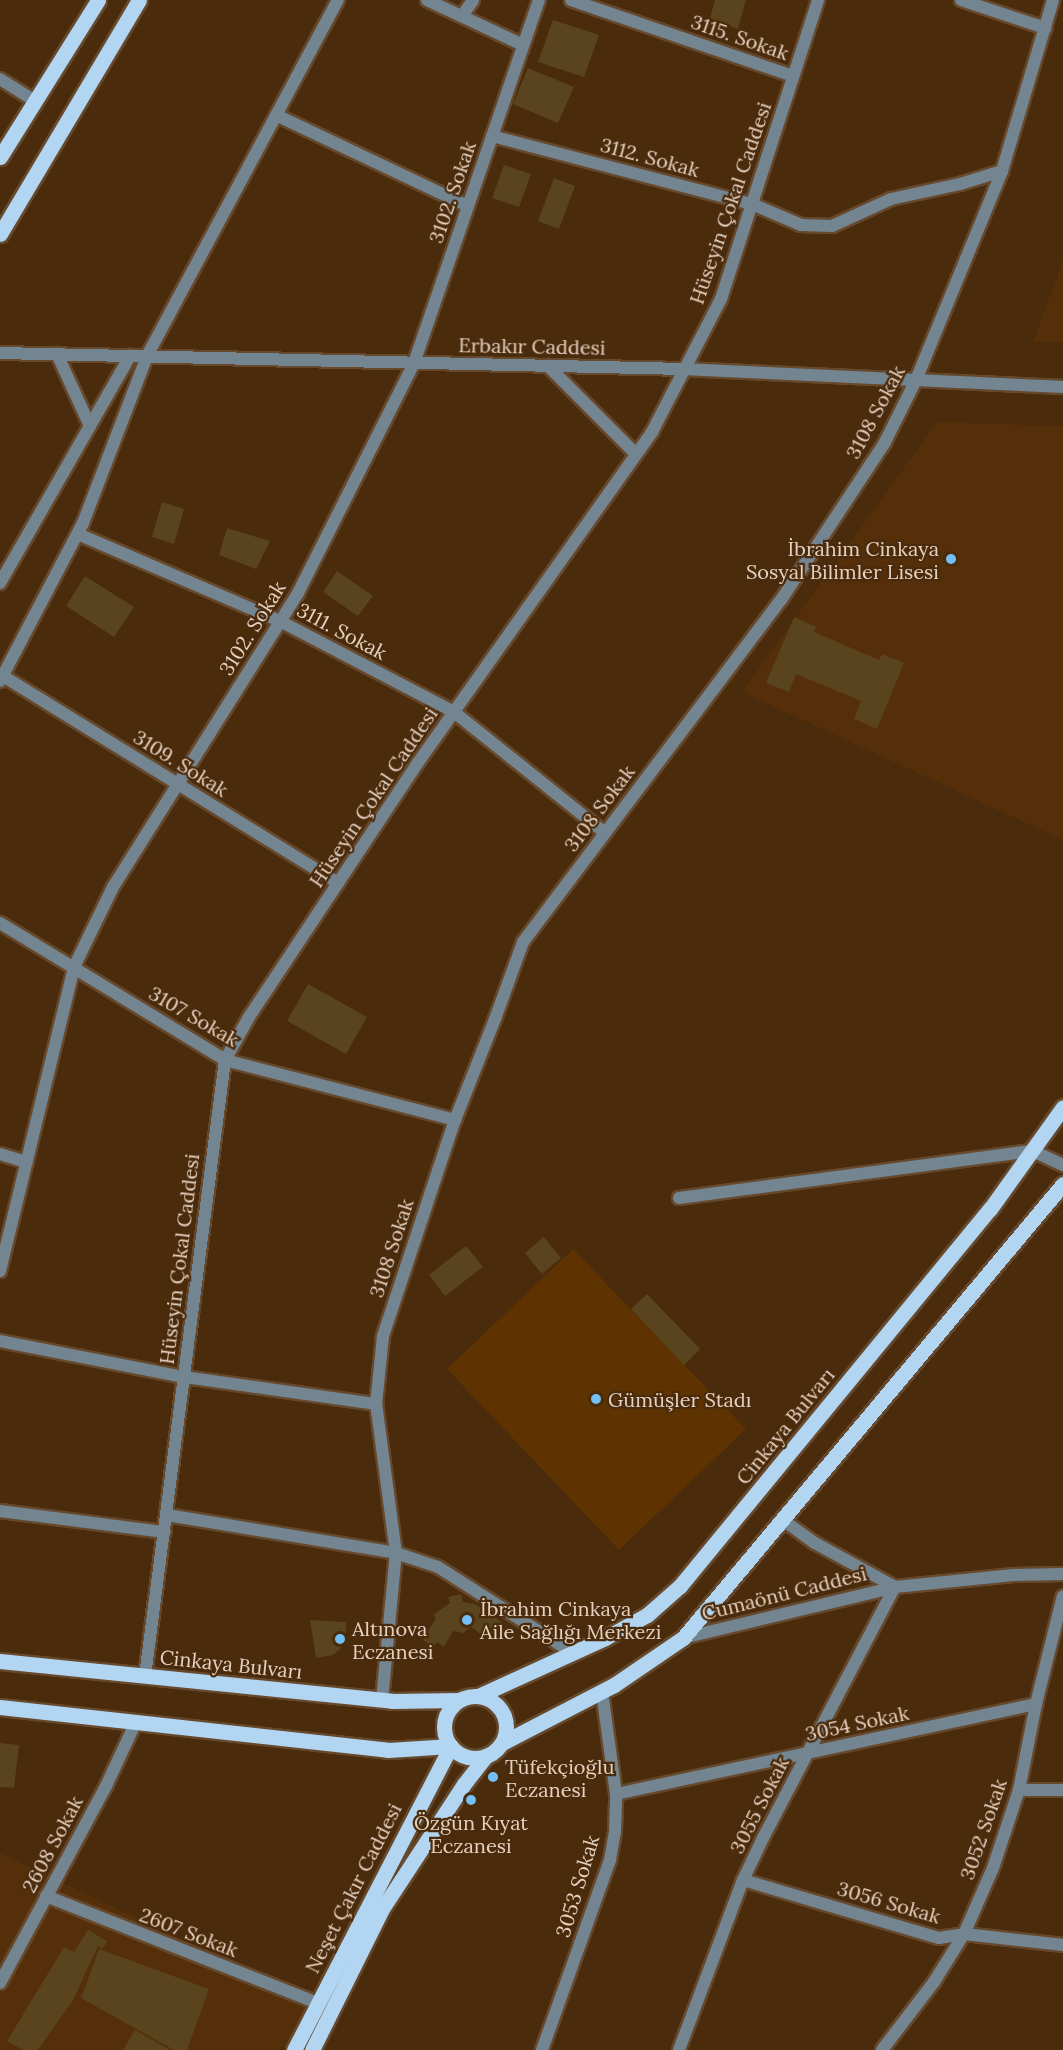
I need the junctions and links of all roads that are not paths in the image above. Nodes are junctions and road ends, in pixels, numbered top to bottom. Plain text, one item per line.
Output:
1 (98, 0) edge
2 (140, 0) edge
3 (338, 0) edge
4 (427, 0) edge
5 (472, 0) edge
6 (539, 0) edge
7 (571, 0) edge
8 (818, 0) edge
9 (961, 0) edge
10 (1053, 0) edge
11 (462, 16) junction
12 (1045, 28) junction
13 (524, 45) junction
14 (793, 76) junction
15 (0, 80) edge
16 (35, 101) junction
17 (276, 115) junction
18 (492, 136) junction
19 (0, 157) edge
20 (1002, 171) junction
21 (752, 204) junction
22 (468, 206) junction
23 (0, 234) edge
24 (0, 353) edge
25 (57, 354) junction
26 (130, 356) junction
27 (147, 356) junction
28 (414, 363) junction
29 (548, 366) junction
30 (684, 369) junction
31 (916, 381) junction
32 (1063, 387) edge
33 (90, 426) junction
34 (636, 454) junction
35 (78, 534) junction
36 (0, 583) edge
37 (280, 621) junction
38 (1, 679) edge
39 (454, 712) junction
40 (178, 784) junction
41 (605, 833) junction
42 (338, 883) junction
43 (0, 923) edge
44 (74, 967) junction
45 (225, 1060) junction
46 (1063, 1107) edge
47 (455, 1120) junction
48 (1033, 1151) junction
49 (0, 1154) edge
50 (27, 1162) junction
51 (1063, 1165) edge
52 (1063, 1184) edge
53 (679, 1198) dead end
54 (0, 1271) edge
55 (0, 1341) edge
56 (184, 1377) junction
57 (376, 1404) junction
58 (0, 1511) edge
59 (167, 1515) junction
60 (783, 1520) junction
61 (165, 1532) junction
62 (396, 1553) junction
63 (1063, 1574) edge
64 (895, 1587) junction
65 (1063, 1596) edge
66 (683, 1638) junction
67 (573, 1653) junction
68 (0, 1661) edge
69 (145, 1676) junction
70 (602, 1692) junction
71 (478, 1696) junction
72 (382, 1700) junction
73 (459, 1700) junction
74 (1036, 1704) junction
75 (0, 1707) edge
76 (136, 1722) junction
77 (502, 1743) junction
78 (451, 1746) junction
79 (808, 1753) junction
80 (486, 1756) junction
81 (1019, 1790) junction
82 (1063, 1790) edge
83 (616, 1794) junction
84 (743, 1880) junction
85 (46, 1896) junction
86 (964, 1934) junction
87 (1063, 1944) edge
88 (0, 1983) edge
89 (317, 2003) junction
90 (294, 2050) edge
91 (312, 2050) edge
92 (542, 2050) edge
93 (679, 2050) edge
94 (882, 2050) edge

1 - 16 main road
2 - 23 main road
3 - 17 street
4 - 11 street
5 - 11 street
6 - 13 street, 3102. Sokak
7 - 14 street, 3115. Sokak
8 - 14 street, Hüseyin Çokal Caddesi
9 - 12 street
10 - 12 street, 3108 Sokak
11 - 13 street
12 - 20 street, 3108 Sokak
13 - 18 street, 3102. Sokak
14 - 21 street, Hüseyin Çokal Caddesi
15 - 16 street
16 - 19 main road
17 - 22 street
17 - 27 street
18 - 21 street, 3112. Sokak
18 - 22 street, 3102. Sokak
20 - 21 street, 3112. Sokak
20 - 31 street, 3108 Sokak
21 - 30 street, Hüseyin Çokal Caddesi
22 - 28 street, 3102. Sokak
24 - 25 street, Erbakır Caddesi
25 - 26 street, Erbakır Caddesi
25 - 33 street
26 - 27 street, Erbakır Caddesi
26 - 33 street
27 - 28 street, Erbakır Caddesi
27 - 35 street
28 - 29 street, Erbakır Caddesi
28 - 37 street, 3102. Sokak
29 - 30 street, Erbakır Caddesi
29 - 34 street
30 - 31 street, Erbakır Caddesi
30 - 34 street, Hüseyin Çokal Caddesi
31 - 32 street, Erbakır Caddesi
31 - 41 street, 3108 Sokak
33 - 36 street
34 - 39 street, Hüseyin Çokal Caddesi
35 - 37 street, 3111. Sokak
35 - 38 street
37 - 39 street, 3111. Sokak
37 - 40 street, 3102. Sokak
38 - 40 street, 3109. Sokak
39 - 41 street, 3111. Sokak
39 - 42 street, Hüseyin Çokal Caddesi
40 - 42 street, 3109. Sokak
40 - 44 street, 3102. Sokak
41 - 47 street, 3108 Sokak
42 - 45 street, Hüseyin Çokal Caddesi
43 - 44 street, 3107 Sokak
44 - 45 street, 3107 Sokak
44 - 50 street, 3102. Sokak
45 - 47 street, 3107 Sokak
45 - 56 street, Hüseyin Çokal Caddesi
46 - 48 main road, Cinkaya Bulvarı
47 - 57 street, 3108 Sokak
48 - 51 street
48 - 53 street
48 - 67 main road, Cinkaya Bulvarı
49 - 50 street
50 - 54 street, 3102. Sokak
52 - 60 main road
55 - 56 street
56 - 57 street
56 - 59 street, Hüseyin Çokal Caddesi
57 - 62 street, 3108 Sokak
58 - 61 street
59 - 61 street, Hüseyin Çokal Caddesi
59 - 62 street
60 - 64 street, Cumaönü Caddesi
60 - 66 main road
61 - 69 street, Hüseyin Çokal Caddesi
62 - 67 street
62 - 72 street, 3108 Sokak
63 - 64 street, Cumaönü Caddesi
64 - 66 street, Cumaönü Caddesi
64 - 79 street, 3055 Sokak
65 - 74 street, 3052 Sokak
66 - 70 main road
67 - 71 main road, Cinkaya Bulvarı
68 - 69 main road, Cinkaya Bulvarı
69 - 72 main road, Cinkaya Bulvarı
70 - 77 main road
70 - 83 street, 3053 Sokak
71 - 73 main road
71 - 77 main road
72 - 73 main road, Cinkaya Bulvarı
73 - 78 main road
74 - 79 street, 3054 Sokak
74 - 81 street, 3052 Sokak
75 - 76 main road
76 - 78 main road
76 - 85 street, 2608 Sokak
77 - 80 main road
78 - 80 main road
78 - 89 main road, Neşet Çakır Caddesi
79 - 83 street, 3054 Sokak
79 - 84 street, 3055 Sokak
80 - 91 main road, Neşet Çakır Caddesi
81 - 82 street
81 - 86 street, 3052 Sokak
83 - 92 street, 3053 Sokak
84 - 86 street, 3056 Sokak
84 - 93 street, 3055 Sokak
85 - 88 street, 2608 Sokak
85 - 89 street, 2607 Sokak
86 - 87 street, 3056 Sokak
86 - 94 street, 3052 Sokak
89 - 90 main road, Neşet Çakır Caddesi

